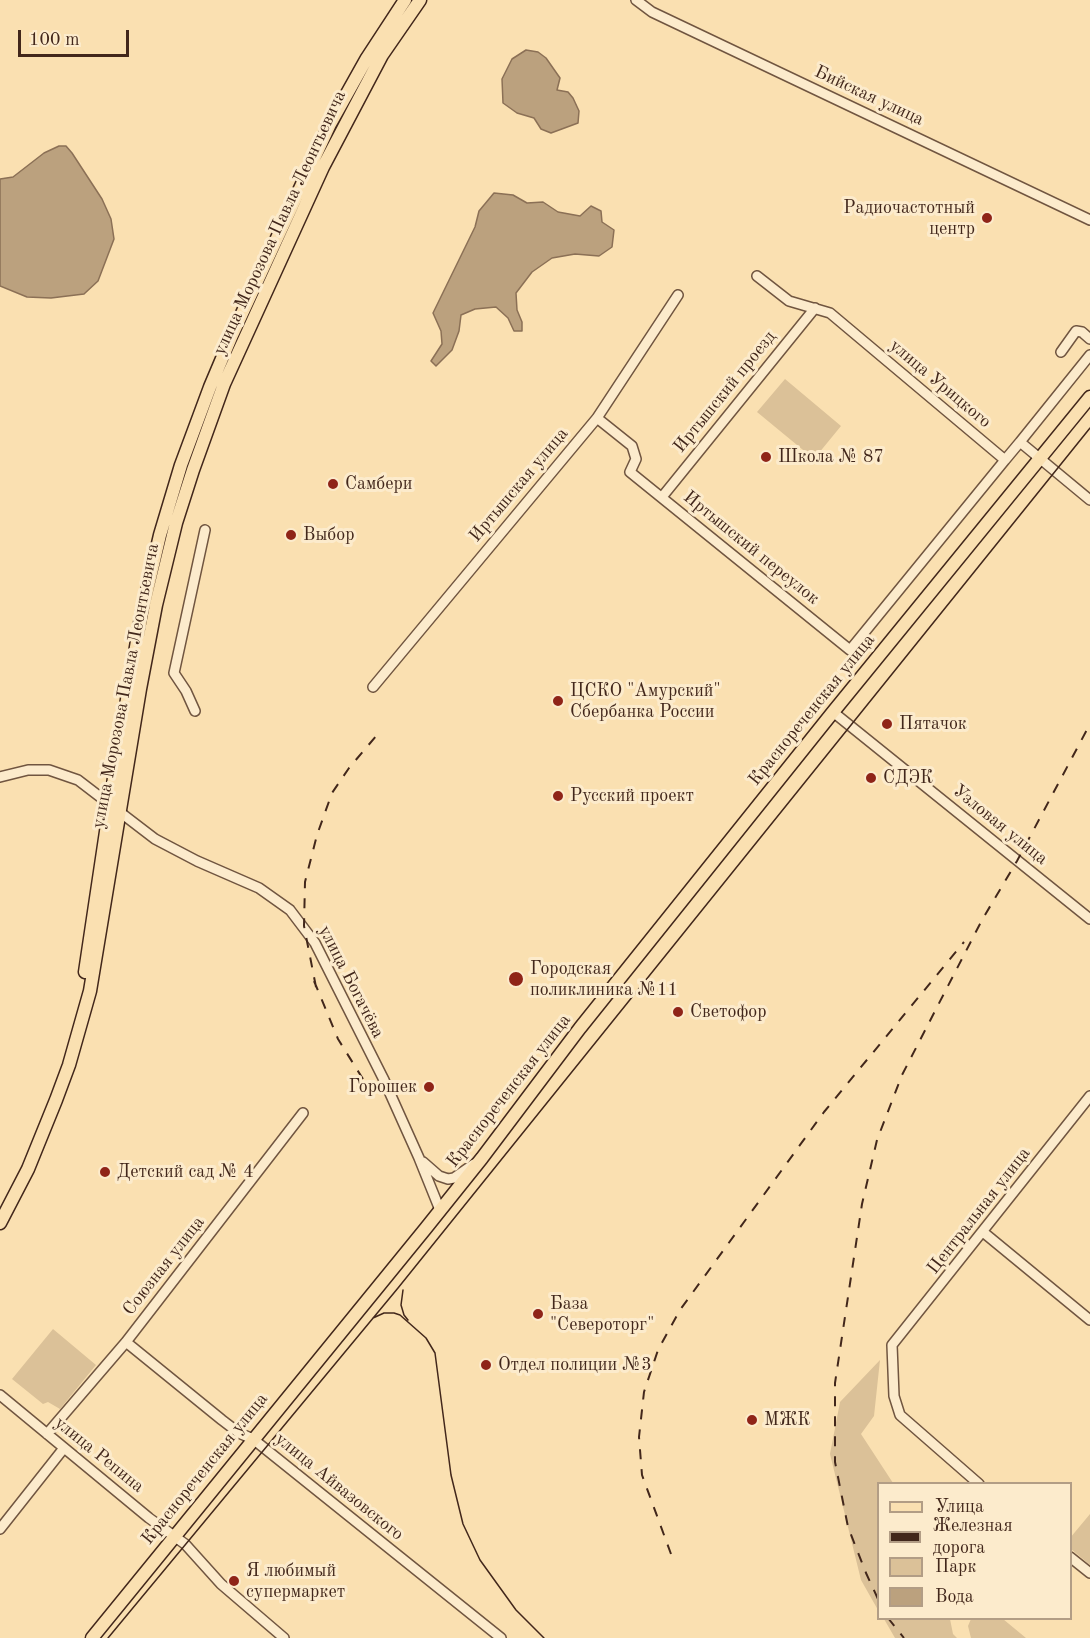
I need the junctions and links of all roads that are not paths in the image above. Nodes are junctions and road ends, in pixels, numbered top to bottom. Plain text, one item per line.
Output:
1 (405, 0) edge
2 (420, 0) edge
3 (636, 0) edge
4 (1090, 220) edge
5 (757, 276) dead end
6 (678, 295) dead end
7 (814, 308) junction
8 (1090, 339) edge
9 (1061, 352) dead end
10 (1090, 355) edge
11 (1090, 397) edge
12 (597, 418) junction
13 (1020, 442) junction
14 (1040, 459) junction
15 (1005, 460) junction
16 (662, 497) junction
17 (1090, 500) edge
18 (205, 530) dead end
19 (373, 687) dead end
20 (195, 711) dead end
21 (833, 712) junction
22 (0, 777) edge
23 (115, 808) junction
24 (1090, 919) edge
25 (1090, 1096) edge
26 (303, 1113) dead end
27 (419, 1158) junction
28 (482, 1158) junction
29 (440, 1210) junction
30 (0, 1223) edge
31 (983, 1232) junction
32 (1090, 1320) edge
33 (126, 1342) junction
34 (0, 1395) edge
35 (47, 1434) junction
36 (252, 1440) junction
37 (64, 1448) junction
38 (978, 1482) edge
39 (0, 1529) edge
40 (174, 1536) junction
41 (1072, 1558) edge
42 (1090, 1573) edge
43 (498, 1637) edge
44 (92, 1638) edge
45 (284, 1638) edge

1 - 23 main road, улица Морозова Павла Леонтьевича
2 - 23 main road, улица Морозова Павла Леонтьевича
3 - 4 street, Бийская улица
5 - 7 street, улица Урицкого
6 - 12 street, Иртышская улица
7 - 15 street, улица Урицкого
7 - 16 street, Иртышский проезд
8 - 9 street
10 - 13 street
11 - 14 main road, Краснореченская улица
12 - 16 street, Иртышский переулок
12 - 19 street, Иртышская улица
13 - 14 street
13 - 15 street
14 - 17 street
14 - 21 main road, Краснореченская улица
15 - 16 street, Иртышский переулок
18 - 20 street
21 - 24 street, Узловая улица
21 - 28 main road, Краснореченская улица
22 - 23 street, улица Богачёва
23 - 27 street, улица Богачёва
23 - 30 main road, улица Морозова Павла Леонтьевича
25 - 31 street, Центральная улица
26 - 33 street, Союзная улица
27 - 28 street
27 - 29 street, улица Богачёва
28 - 29 main road, Краснореченская улица
29 - 36 main road, Краснореченская улица
31 - 32 street
31 - 38 street, Центральная улица
33 - 35 street, Союзная улица
33 - 36 street, улица Айвазовского
34 - 35 street, улица Репина
35 - 37 street, улица Репина
36 - 40 main road, Краснореченская улица
36 - 43 street, улица Айвазовского
37 - 39 street
37 - 40 street, улица Репина
40 - 44 main road, Краснореченская улица
40 - 45 street, улица Репина
41 - 42 street

